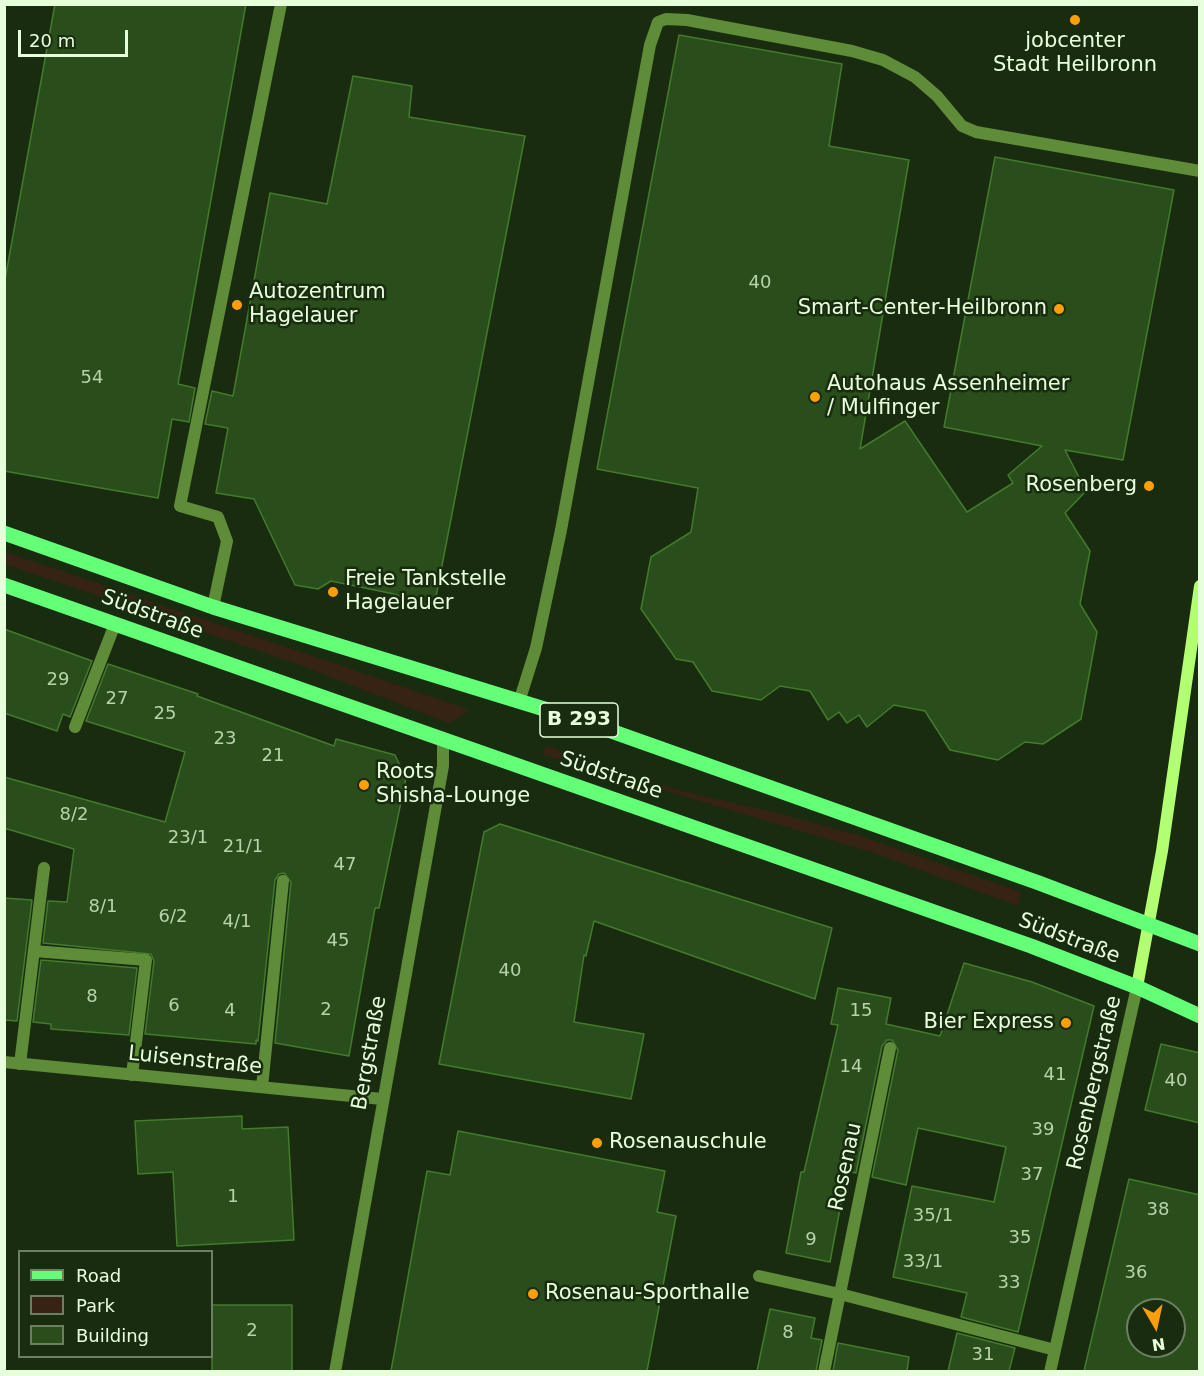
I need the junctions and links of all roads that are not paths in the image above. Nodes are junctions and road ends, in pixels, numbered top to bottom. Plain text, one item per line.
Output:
1 (281, 4) edge
2 (1200, 171) edge
3 (4, 533) edge
4 (4, 585) edge
5 (1200, 586) edge
6 (213, 607) junction
7 (116, 624) junction
8 (519, 702) junction
9 (75, 727) dead end
10 (443, 741) junction
11 (44, 868) dead end
12 (283, 881) dead end
13 (1148, 925) junction
14 (1200, 944) edge
15 (34, 951) junction
16 (1137, 987) junction
17 (1200, 1016) edge
18 (890, 1048) dead end
19 (4, 1062) edge
20 (20, 1064) junction
21 (132, 1074) junction
22 (262, 1088) junction
23 (382, 1099) junction
24 (759, 1276) dead end
25 (840, 1294) junction
26 (1055, 1350) junction
27 (335, 1371) edge
28 (824, 1371) edge
29 (1050, 1371) edge

1 - 6 street
2 - 8 street
3 - 6 main road, Südstraße / B 293
4 - 7 main road, Südstraße
5 - 13 street, Rosenbergstraße
6 - 8 main road, Südstraße / B 293
7 - 9 street
7 - 10 main road, Südstraße
8 - 13 main road, Südstraße / B 293
10 - 16 main road, Südstraße
10 - 23 street, Bergstraße
11 - 15 street
12 - 22 street
13 - 14 main road, Südstraße / B 293
13 - 16 street, Rosenbergstraße
15 - 20 street
15 - 21 street
16 - 17 main road, Südstraße
16 - 26 street, Rosenbergstraße
18 - 25 street, Rosenau
19 - 20 street, Luisenstraße
20 - 21 street, Luisenstraße
21 - 22 street, Luisenstraße
22 - 23 street, Luisenstraße
23 - 27 street, Bergstraße
24 - 25 street
25 - 26 street
25 - 28 street, Rosenau
26 - 29 street, Rosenbergstraße

